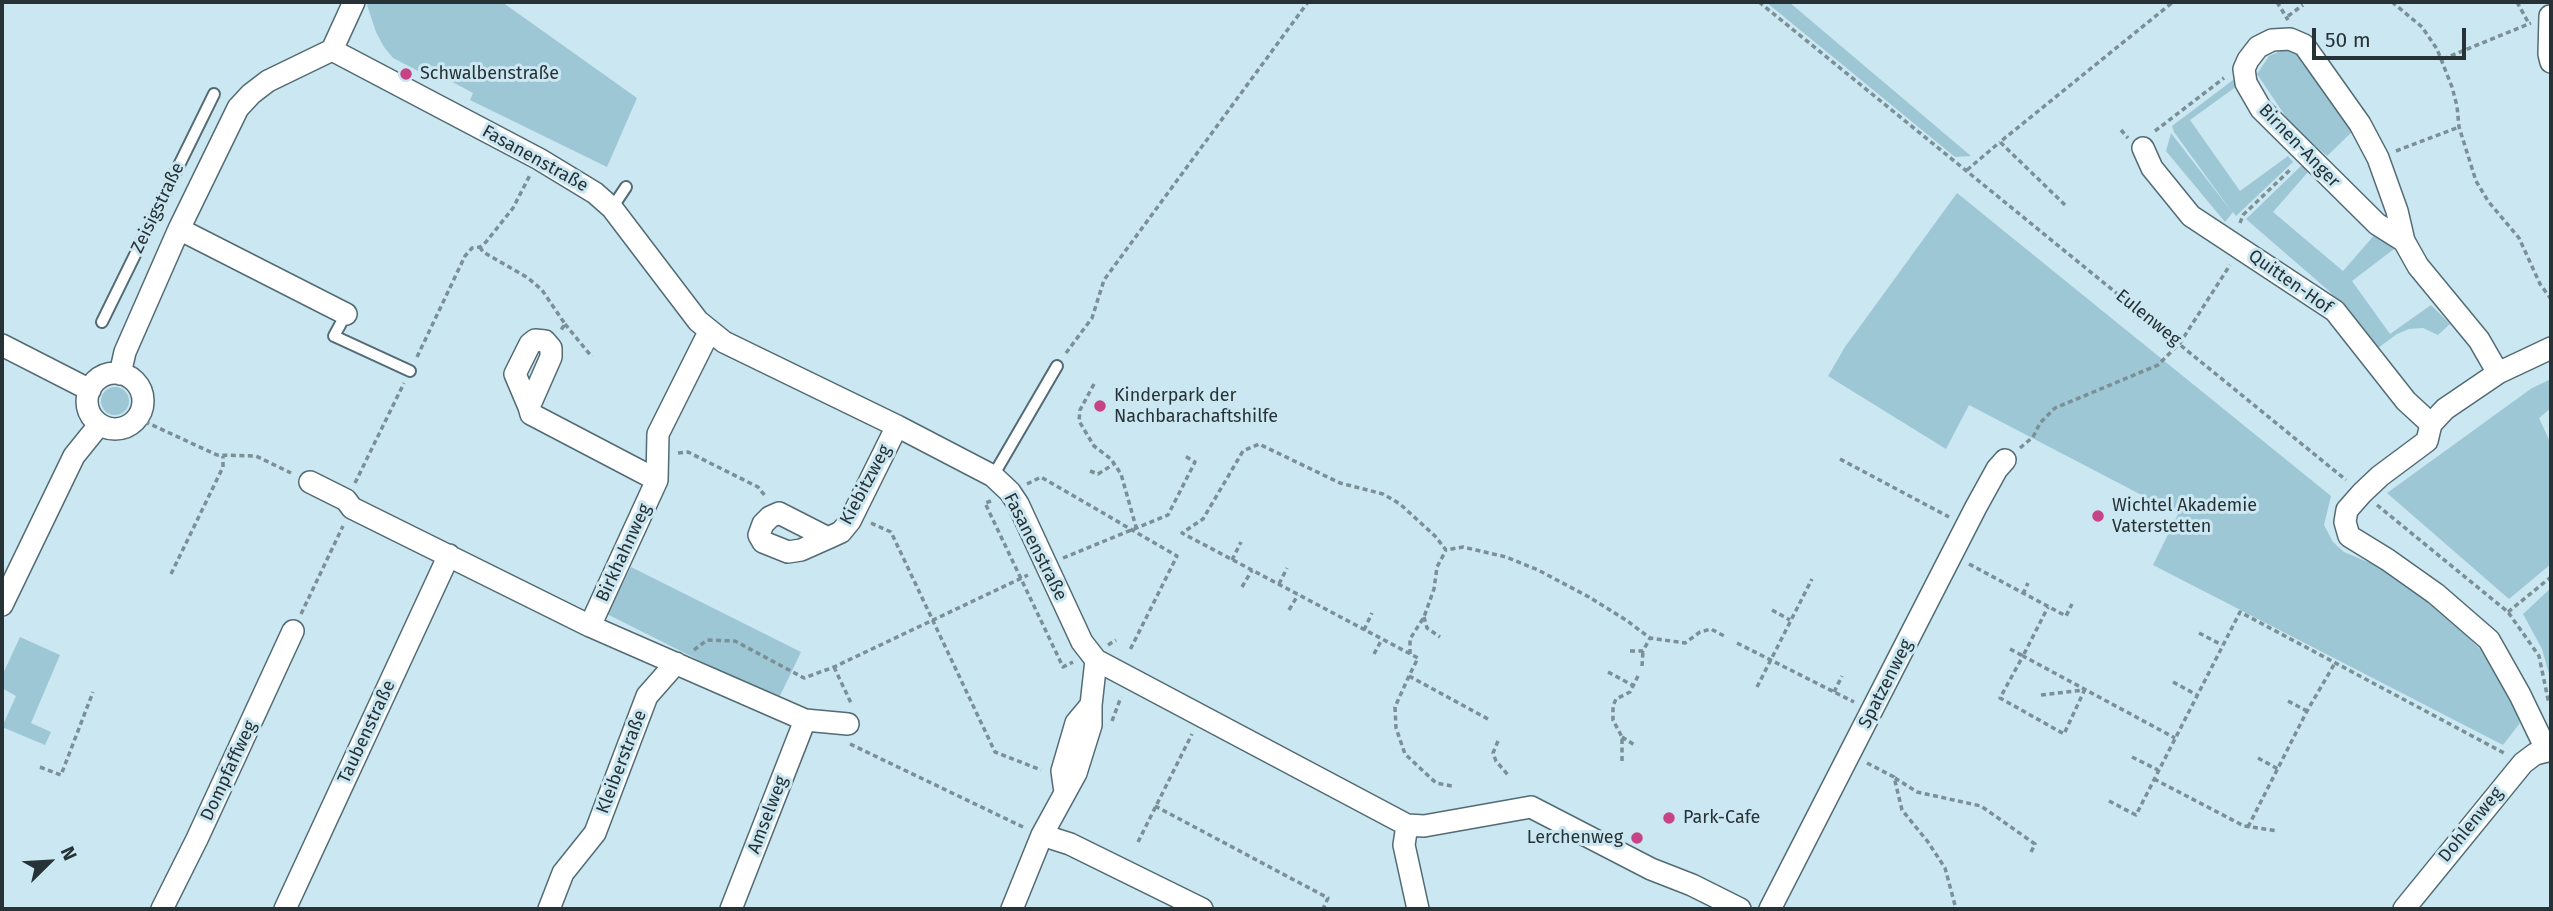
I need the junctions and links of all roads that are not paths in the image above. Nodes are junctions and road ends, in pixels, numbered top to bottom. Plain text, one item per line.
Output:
1 (354, 2) edge
2 (2550, 16) edge
3 (332, 50) junction
4 (2551, 62) edge
5 (214, 94) dead end
6 (2143, 148) road end
7 (189, 174) junction
8 (626, 187) dead end
9 (612, 208) junction
10 (179, 229) junction
11 (2404, 242) junction
12 (346, 314) joint
13 (103, 322) dead end
14 (709, 332) junction
15 (2, 345) edge
16 (2551, 348) edge
17 (1057, 366) road end
18 (410, 371) road end
19 (2498, 373) junction
20 (120, 374) junction
21 (90, 390) junction
22 (529, 407) dead end
23 (2431, 424) junction
24 (99, 425) junction
25 (897, 426) junction
26 (2005, 460) dead end
27 (993, 476) junction
28 (657, 480) junction
29 (310, 482) road end
30 (828, 538) junction
31 (449, 555) junction
32 (2, 605) edge
33 (590, 626) junction
34 (293, 631) road end
35 (1093, 657) junction
36 (676, 663) junction
37 (805, 720) junction
38 (848, 734) road end
39 (2549, 752) edge
40 (1407, 825) junction
41 (1042, 835) junction
42 (162, 909) edge
43 (285, 909) edge
44 (549, 909) edge
45 (731, 909) edge
46 (1012, 909) edge
47 (1202, 909) edge
48 (1418, 909) edge
49 (1740, 909) edge
50 (1770, 909) edge
51 (2404, 909) edge

1 - 3 street
2 - 4 street
3 - 7 street
3 - 9 street, Fasanenstraße
5 - 7 lane, Zeisigstraße
6 - 23 street, Quitten-Hof
7 - 10 street
7 - 13 lane, Zeisigstraße
8 - 9 lane
9 - 14 street, Fasanenstraße
10 - 12 street
10 - 20 street
11 - 11 street, Birnen-Anger
11 - 19 street, Birnen-Anger
12 - 18 lane
14 - 25 street, Fasanenstraße
14 - 28 street, Birkhahnweg
15 - 21 street
16 - 19 street
17 - 27 lane
19 - 23 street
20 - 21 street
20 - 24 street
21 - 24 street
22 - 28 street
23 - 39 street
24 - 32 street
25 - 27 street, Fasanenstraße
25 - 30 street, Kiebitzweg
26 - 50 street, Spatzenweg
27 - 35 street, Fasanenstraße
28 - 33 street, Birkhahnweg
29 - 31 street
30 - 30 street, Kiebitzweg
31 - 33 street
31 - 43 street, Taubenstraße
33 - 36 street
34 - 42 street, Dompfaffweg
35 - 40 street
35 - 41 street
36 - 37 street
36 - 44 street, Kleiberstraße
37 - 38 street
37 - 45 street, Amselweg
39 - 51 street, Dohlenweg
40 - 48 street
40 - 49 street
41 - 46 street
41 - 47 street

